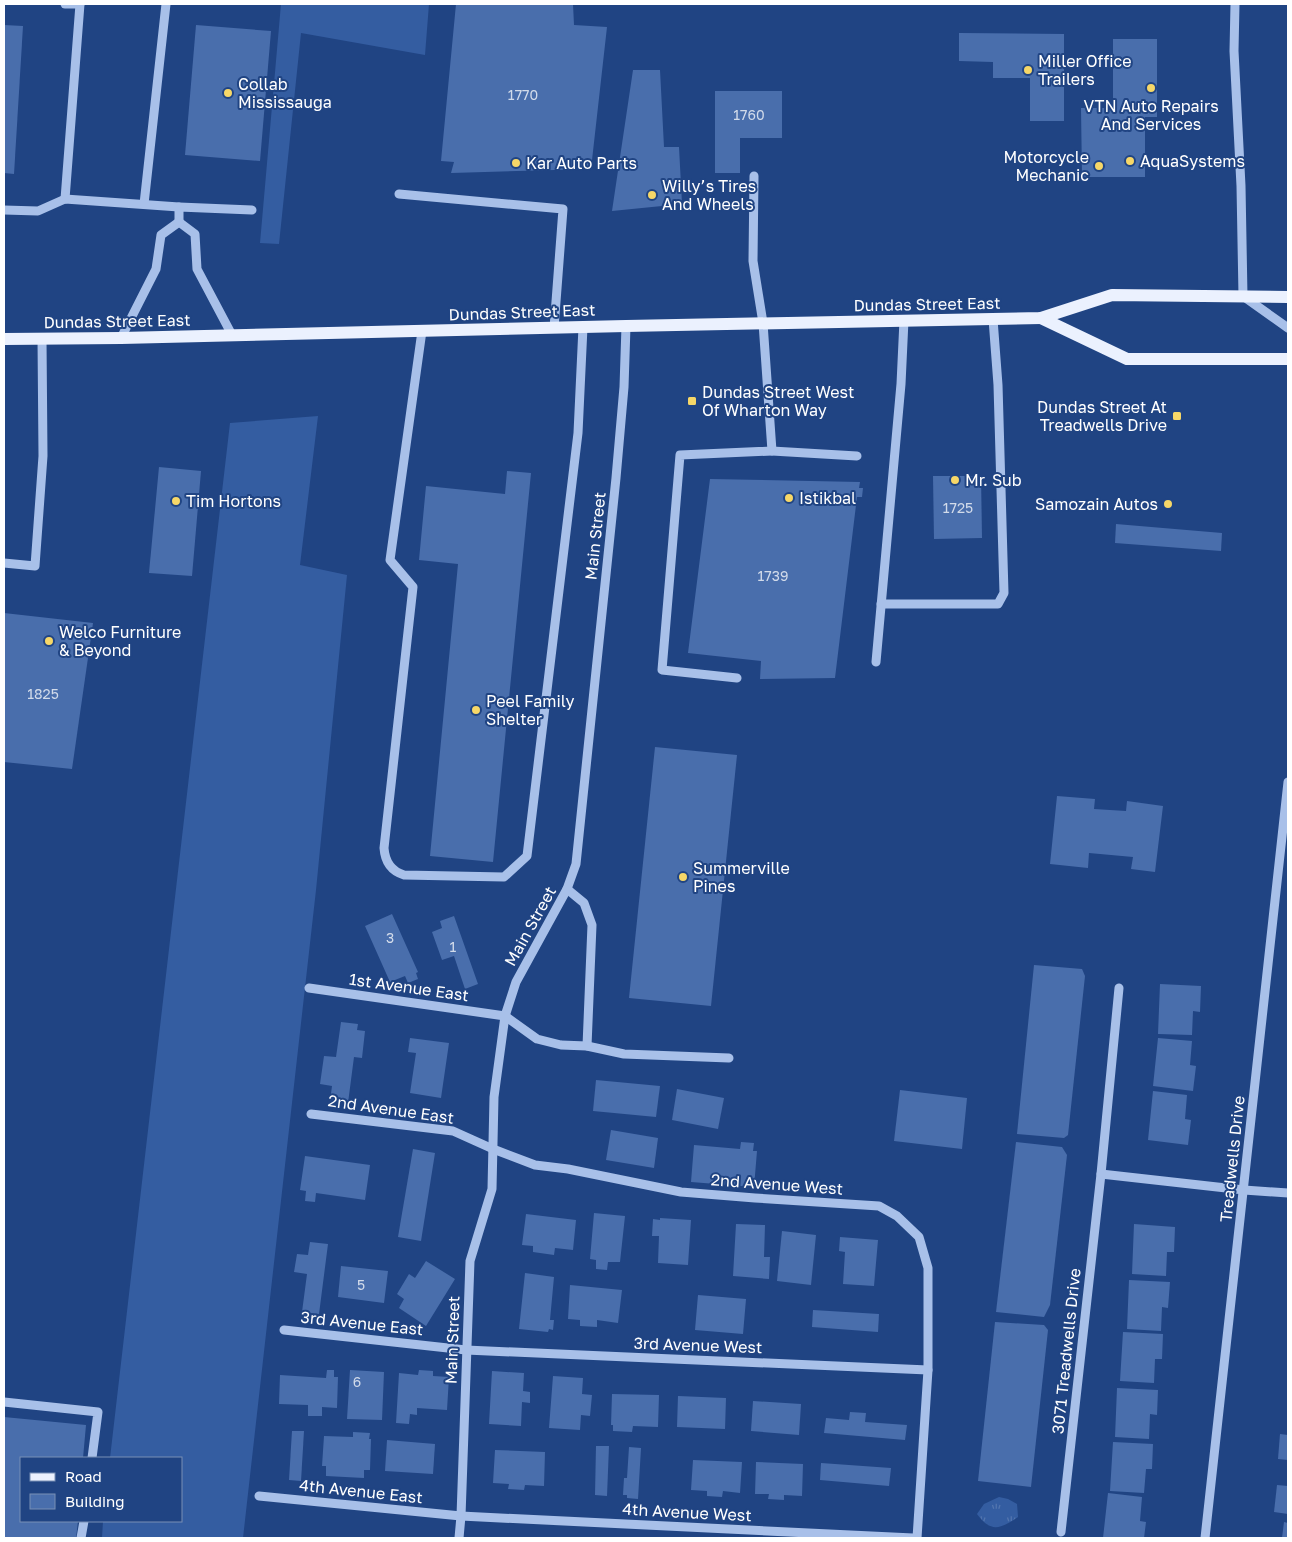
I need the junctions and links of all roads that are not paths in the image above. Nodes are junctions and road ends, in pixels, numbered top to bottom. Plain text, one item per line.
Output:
1 (65, 4) edge
2 (80, 4) edge
3 (166, 4) edge
4 (1235, 4) edge
5 (754, 176) dead end
6 (399, 194) dead end
7 (65, 200) junction
8 (144, 204) junction
9 (179, 207) junction
10 (4, 210) edge
11 (252, 210) dead end
12 (179, 222) junction
13 (1243, 296) junction
14 (1288, 297) edge
15 (1041, 318) junction
16 (993, 319) junction
17 (904, 320) junction
18 (763, 323) junction
19 (626, 326) junction
20 (583, 327) junction
21 (554, 328) junction
22 (1288, 328) edge
23 (422, 331) junction
24 (232, 335) junction
25 (121, 338) junction
26 (4, 339) edge
27 (42, 339) junction
28 (1288, 359) edge
29 (772, 451) junction
30 (857, 456) dead end
31 (4, 564) edge
32 (881, 604) junction
33 (876, 662) dead end
34 (736, 678) dead end
35 (1288, 782) edge
36 (568, 889) junction
37 (309, 988) dead end
38 (1119, 988) dead end
39 (505, 1016) junction
40 (588, 1046) junction
41 (729, 1058) dead end
42 (311, 1114) dead end
43 (493, 1149) junction
44 (1101, 1174) junction
45 (1244, 1190) junction
46 (1288, 1193) edge
47 (284, 1330) dead end
48 (466, 1350) junction
49 (928, 1370) junction
50 (4, 1402) edge
51 (92, 1457) edge
52 (259, 1496) dead end
53 (460, 1516) junction
54 (84, 1522) edge
55 (1061, 1532) dead end
56 (81, 1538) edge
57 (458, 1538) edge
58 (913, 1538) edge
59 (917, 1538) edge
60 (1205, 1538) edge

1 - 2 street
2 - 7 street
3 - 8 street
4 - 13 street
5 - 18 street
6 - 21 street
7 - 8 street
7 - 10 street
8 - 9 street
9 - 11 street
9 - 12 street
12 - 24 street
12 - 25 street
13 - 14 main road, Dundas Street East
13 - 15 main road, Dundas Street East
13 - 22 street
15 - 16 main road, Dundas Street East
15 - 28 main road, Dundas Street East
16 - 17 main road, Dundas Street East
16 - 32 street
17 - 18 main road, Dundas Street East
17 - 32 street
18 - 19 main road, Dundas Street East
18 - 29 street
19 - 20 main road, Dundas Street East
19 - 36 street, Main Street
20 - 21 main road, Dundas Street East
20 - 23 street
21 - 23 main road, Dundas Street East
23 - 24 main road, Dundas Street East
24 - 25 main road, Dundas Street East
25 - 27 main road, Dundas Street East
26 - 27 main road, Dundas Street East
27 - 31 street
29 - 30 street
29 - 34 street
32 - 33 street
35 - 45 street, Treadwells Drive
36 - 39 street, Main Street
36 - 40 street
37 - 39 street, 1st Avenue East
38 - 44 street, 3071 Treadwells Drive
39 - 40 street
39 - 43 street, Main Street
40 - 41 street
42 - 43 street, 2nd Avenue East
43 - 48 street, Main Street
43 - 49 street, 2nd Avenue West
44 - 45 street
44 - 55 street, 3071 Treadwells Drive
45 - 46 street
45 - 60 street, Treadwells Drive
47 - 48 street, 3rd Avenue East
48 - 49 street, 3rd Avenue West
48 - 53 street, Main Street
49 - 59 street, 2nd Avenue West
50 - 51 street
52 - 53 street, 4th Avenue East
53 - 57 street, Main Street
53 - 58 street, 4th Avenue West
54 - 56 street

